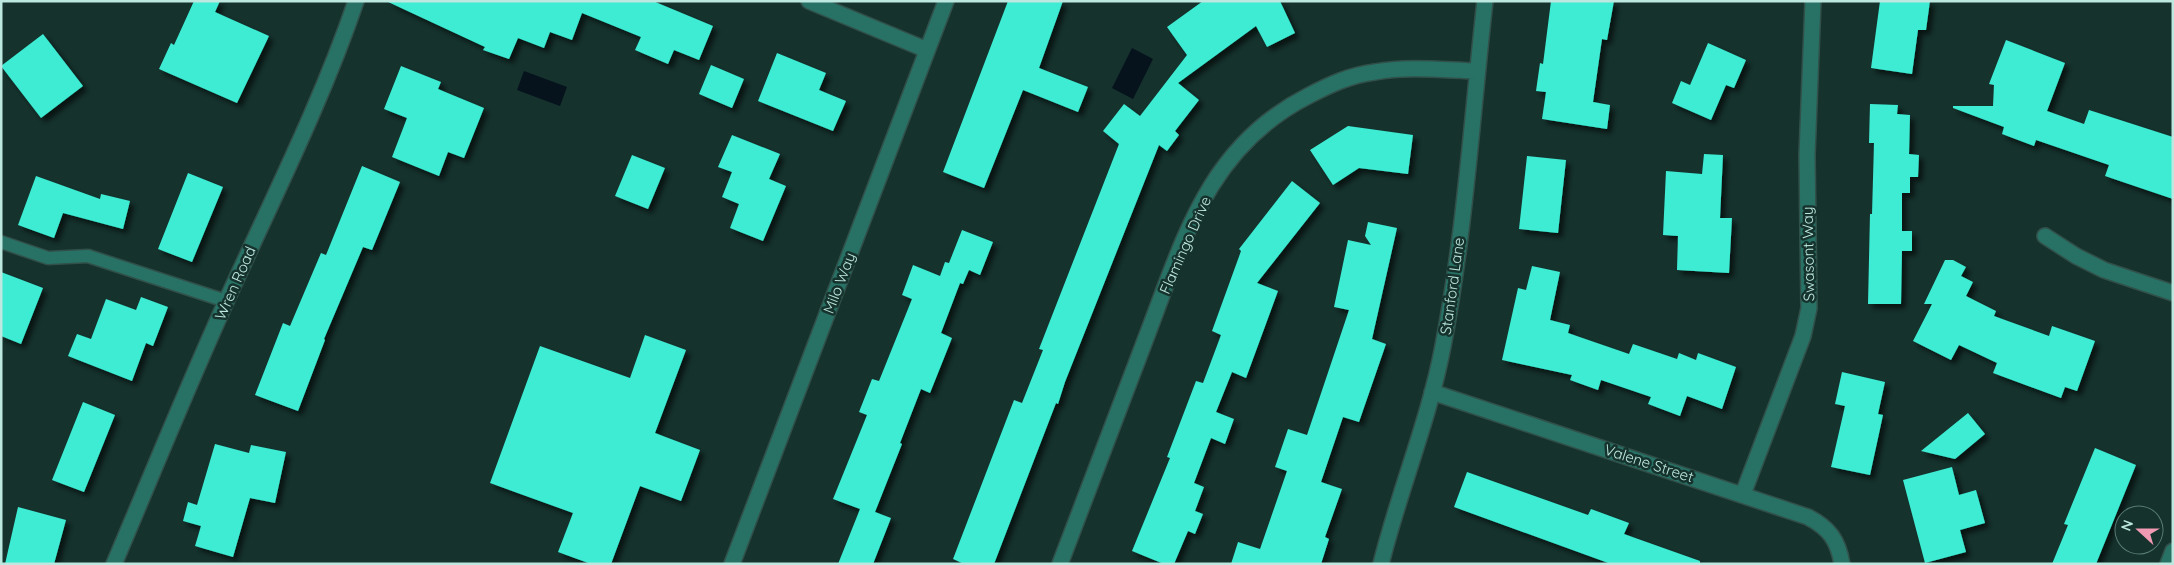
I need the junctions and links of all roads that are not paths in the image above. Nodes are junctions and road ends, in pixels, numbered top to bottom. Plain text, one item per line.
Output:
1 (356, 1) edge
2 (809, 1) edge
3 (946, 1) edge
4 (1485, 1) edge
5 (1812, 1) edge
6 (927, 50) junction
7 (1477, 71) junction
8 (2045, 236) dead end
9 (1, 242) edge
10 (2173, 292) edge
11 (226, 301) junction
12 (1432, 392) junction
13 (1743, 494) junction
14 (2173, 551) edge
15 (114, 564) edge
16 (732, 564) edge
17 (1060, 564) edge
18 (1381, 564) edge
19 (1842, 564) edge
20 (2168, 564) edge

1 - 11 street, Wren Road
2 - 6 street
3 - 6 street, Milo Way
4 - 7 street, Stanford Lane
5 - 13 street, Swasont Way
6 - 16 street, Milo Way
7 - 12 street, Stanford Lane
7 - 17 street, Flamingo Drive
8 - 10 street
9 - 11 lane
11 - 15 street, Wren Road
12 - 13 street, Valene Street
12 - 18 street, Stanford Lane
13 - 19 street, Valene Street
14 - 20 street

